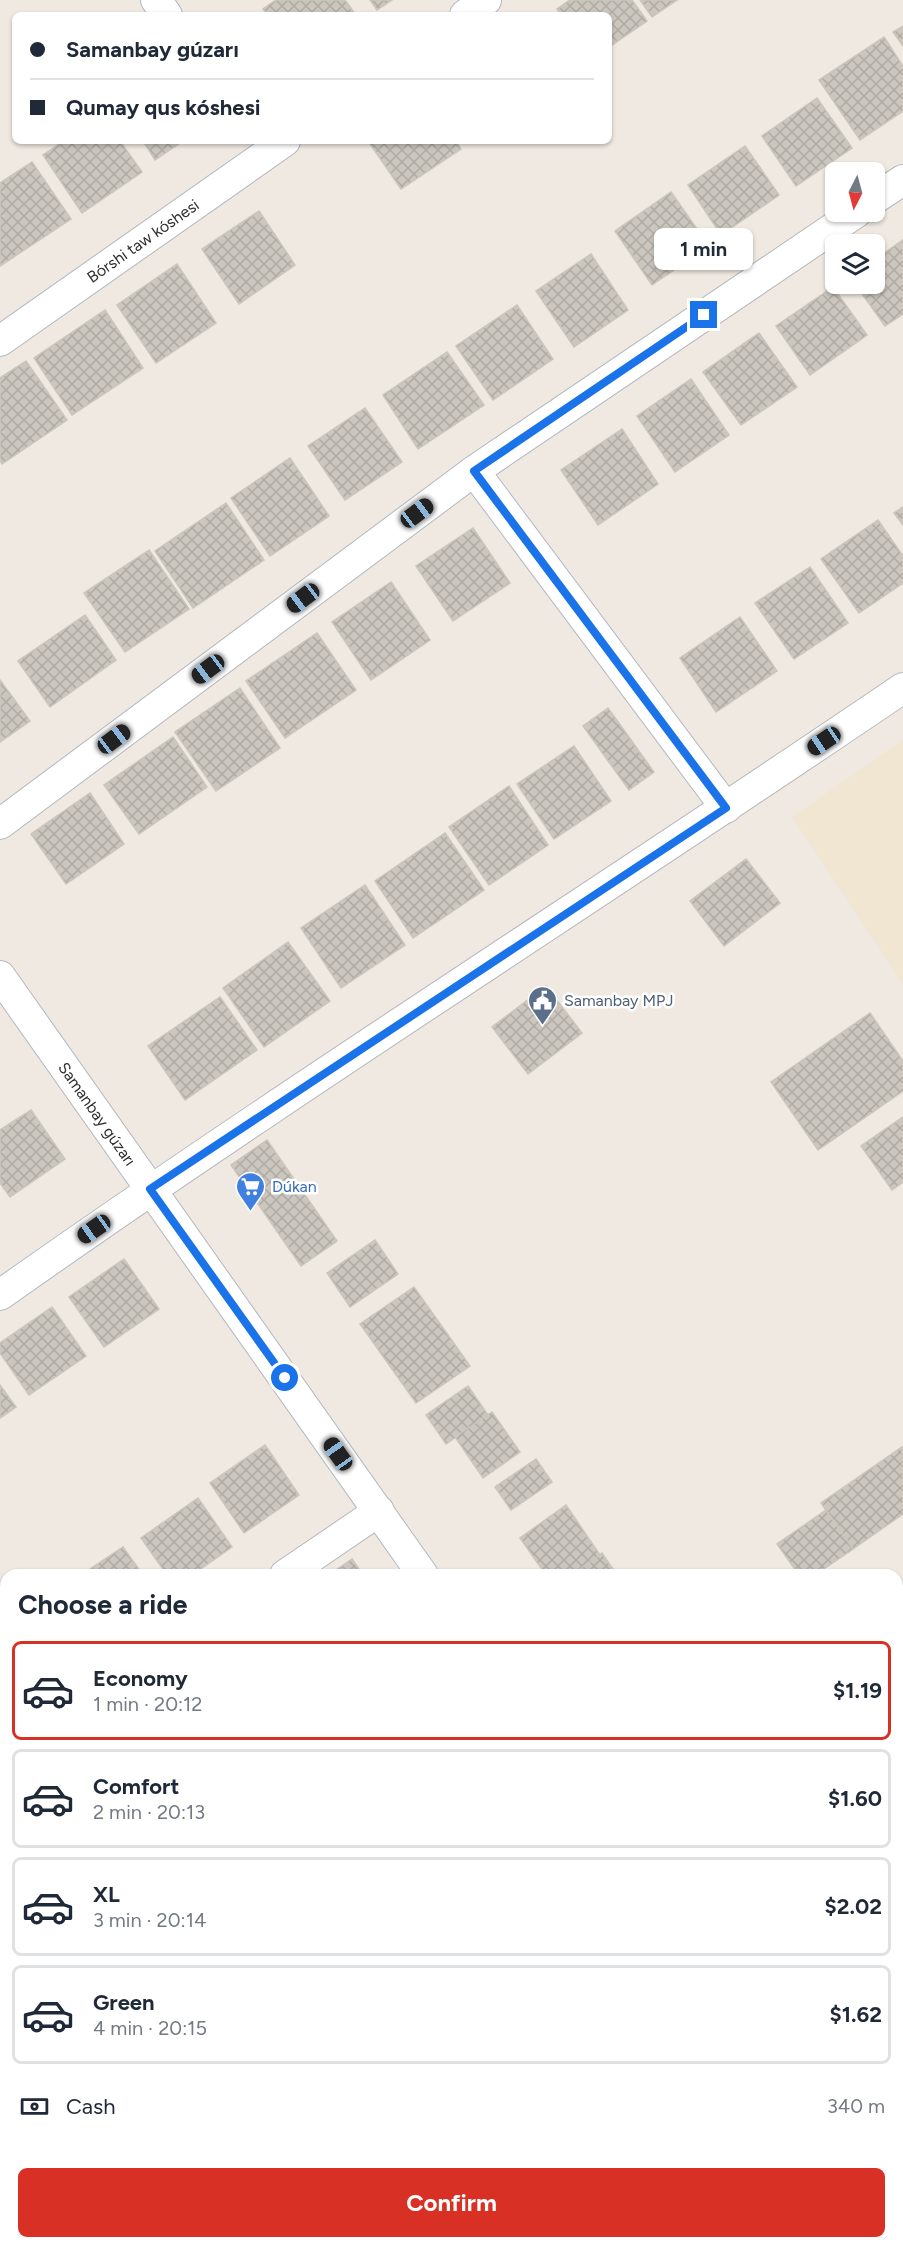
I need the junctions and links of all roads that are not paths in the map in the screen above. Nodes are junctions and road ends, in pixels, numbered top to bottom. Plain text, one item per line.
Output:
1 (486, 0) edge
2 (469, 12) edge
3 (269, 146) edge
4 (903, 180) edge
5 (885, 192) edge
6 (842, 222) edge
7 (0, 341) edge
8 (474, 471) junction
9 (903, 688) edge
10 (726, 808) junction
11 (0, 824) edge
12 (0, 976) edge
13 (150, 1189) junction
14 (0, 1295) edge
15 (379, 1510) junction
16 (294, 1569) edge
17 (419, 1569) edge

1 - 2 street
3 - 7 street, Bórshi taw kóshesi
4 - 5 street
6 - 8 street
8 - 10 street
8 - 11 street
9 - 10 street
10 - 13 street
12 - 13 street, Samanbay gúzarı
13 - 14 street
13 - 15 street, Samanbay gúzarı
15 - 16 street
15 - 17 street, Samanbay gúzarı

